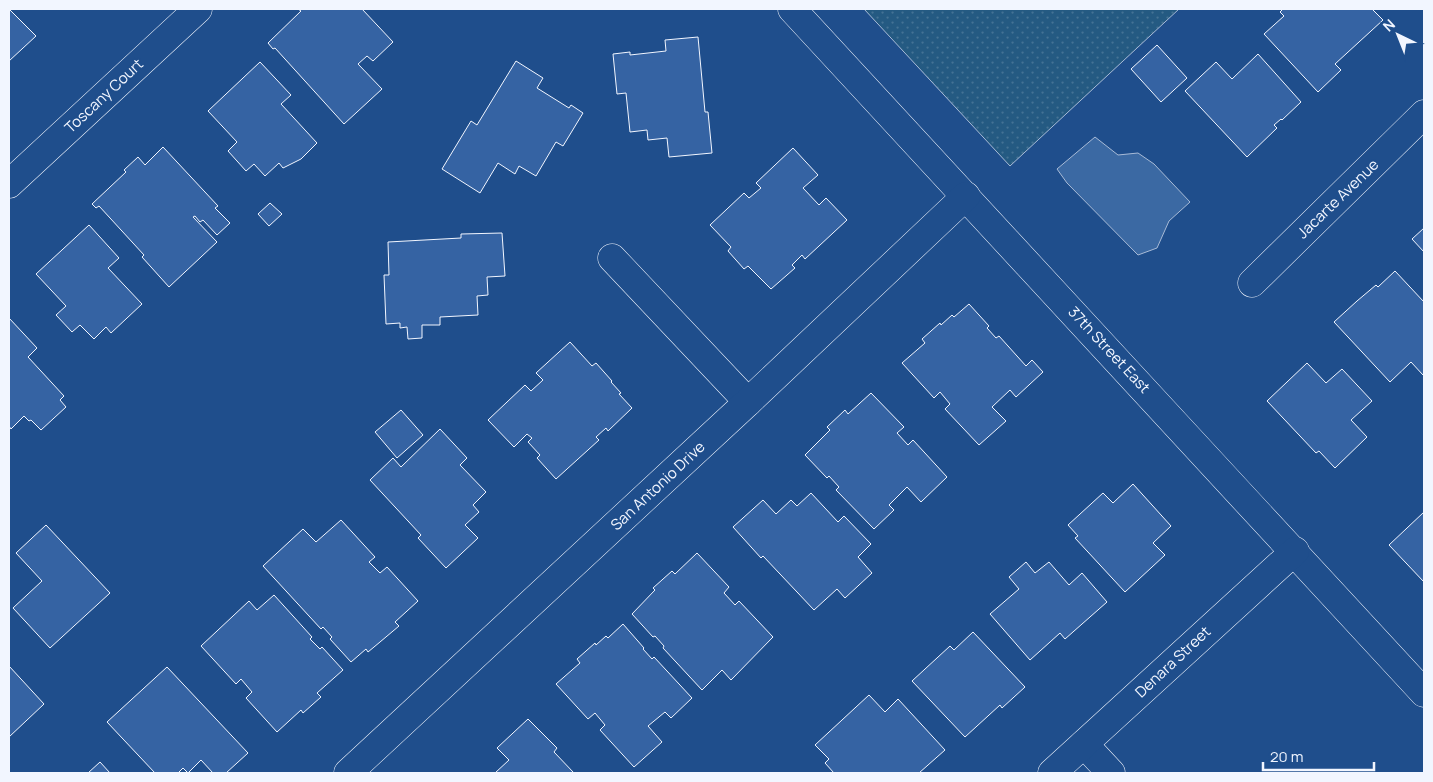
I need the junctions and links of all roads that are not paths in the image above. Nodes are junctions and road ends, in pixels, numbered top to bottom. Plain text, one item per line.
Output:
1 (198, 9) edge
2 (792, 9) edge
3 (1424, 114) edge
4 (9, 184) edge
5 (966, 196) junction
6 (612, 258) dead end
7 (1252, 283) dead end
8 (748, 402) junction
9 (1295, 551) junction
10 (1424, 693) edge
11 (1084, 744) junction
12 (348, 773) edge
13 (1052, 773) edge
14 (1111, 773) edge

1 - 4 street, Toscany Court
2 - 5 street, 37th Street East
3 - 7 street, Jacarte Avenue
5 - 8 street, San Antonio Drive
5 - 9 street, 37th Street East
6 - 8 street
8 - 12 street, San Antonio Drive
9 - 10 street, 37th Street East
9 - 11 street, Denara Street
11 - 13 street, Denara Street
11 - 14 street

